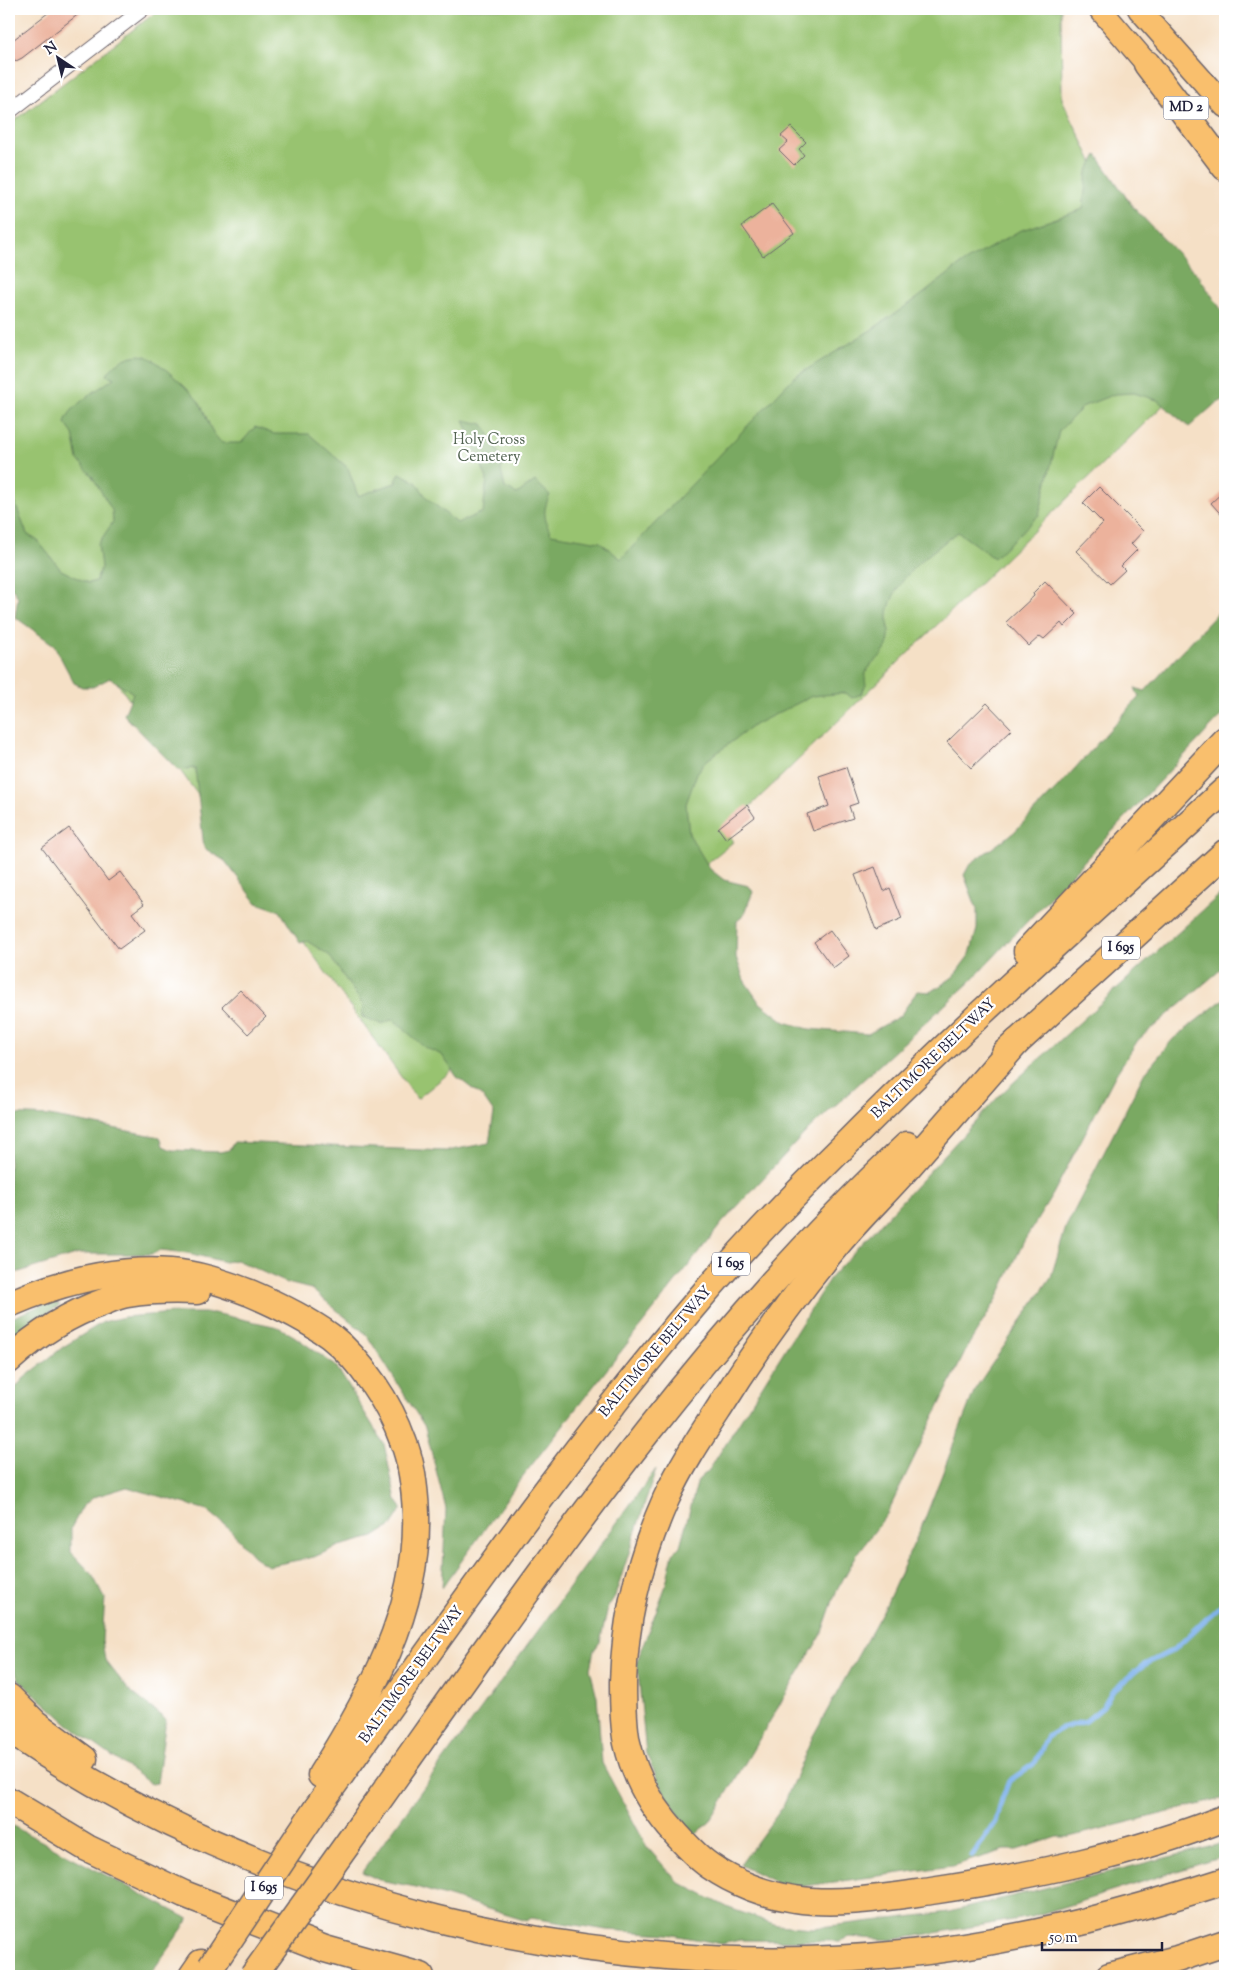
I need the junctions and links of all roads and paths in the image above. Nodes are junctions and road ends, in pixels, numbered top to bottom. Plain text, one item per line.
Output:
1 (142, 9) edge
2 (1100, 9) edge
3 (1139, 9) edge
4 (1146, 64) junction
5 (1225, 106) edge
6 (9, 112) edge
7 (1225, 153) edge
8 (1225, 167) edge
9 (1225, 740) edge
10 (1225, 790) edge
11 (1225, 853) edge
12 (1017, 1042) junction
13 (893, 1097) junction
14 (274, 1303) junction
15 (9, 1304) edge
16 (9, 1360) edge
17 (9, 1697) edge
18 (9, 1730) edge
19 (9, 1801) edge
20 (310, 1806) junction
21 (1225, 1818) edge
22 (210, 1842) junction
23 (1225, 1881) edge
24 (1225, 1943) edge
25 (1225, 1959) edge
26 (202, 1971) edge
27 (253, 1976) edge
28 (420, 1976) edge
29 (1109, 1976) edge
30 (1174, 1976) edge

1 - 6 street
2 - 4 main road, MD 2
3 - 5 main road, MD 2
4 - 7 main road, MD 2
4 - 8 highway
9 - 13 highway
10 - 13 highway, BALTIMORE BELTWAY / I 695
11 - 12 highway, I 695
12 - 21 highway
12 - 27 highway, I 695, bridge
13 - 20 highway, BALTIMORE BELTWAY / I 695
14 - 15 highway
14 - 16 highway
14 - 20 highway
17 - 22 highway
18 - 22 highway
19 - 28 highway
20 - 26 highway, BALTIMORE BELTWAY / I 695, bridge
22 - 23 highway
24 - 29 highway
25 - 30 highway

